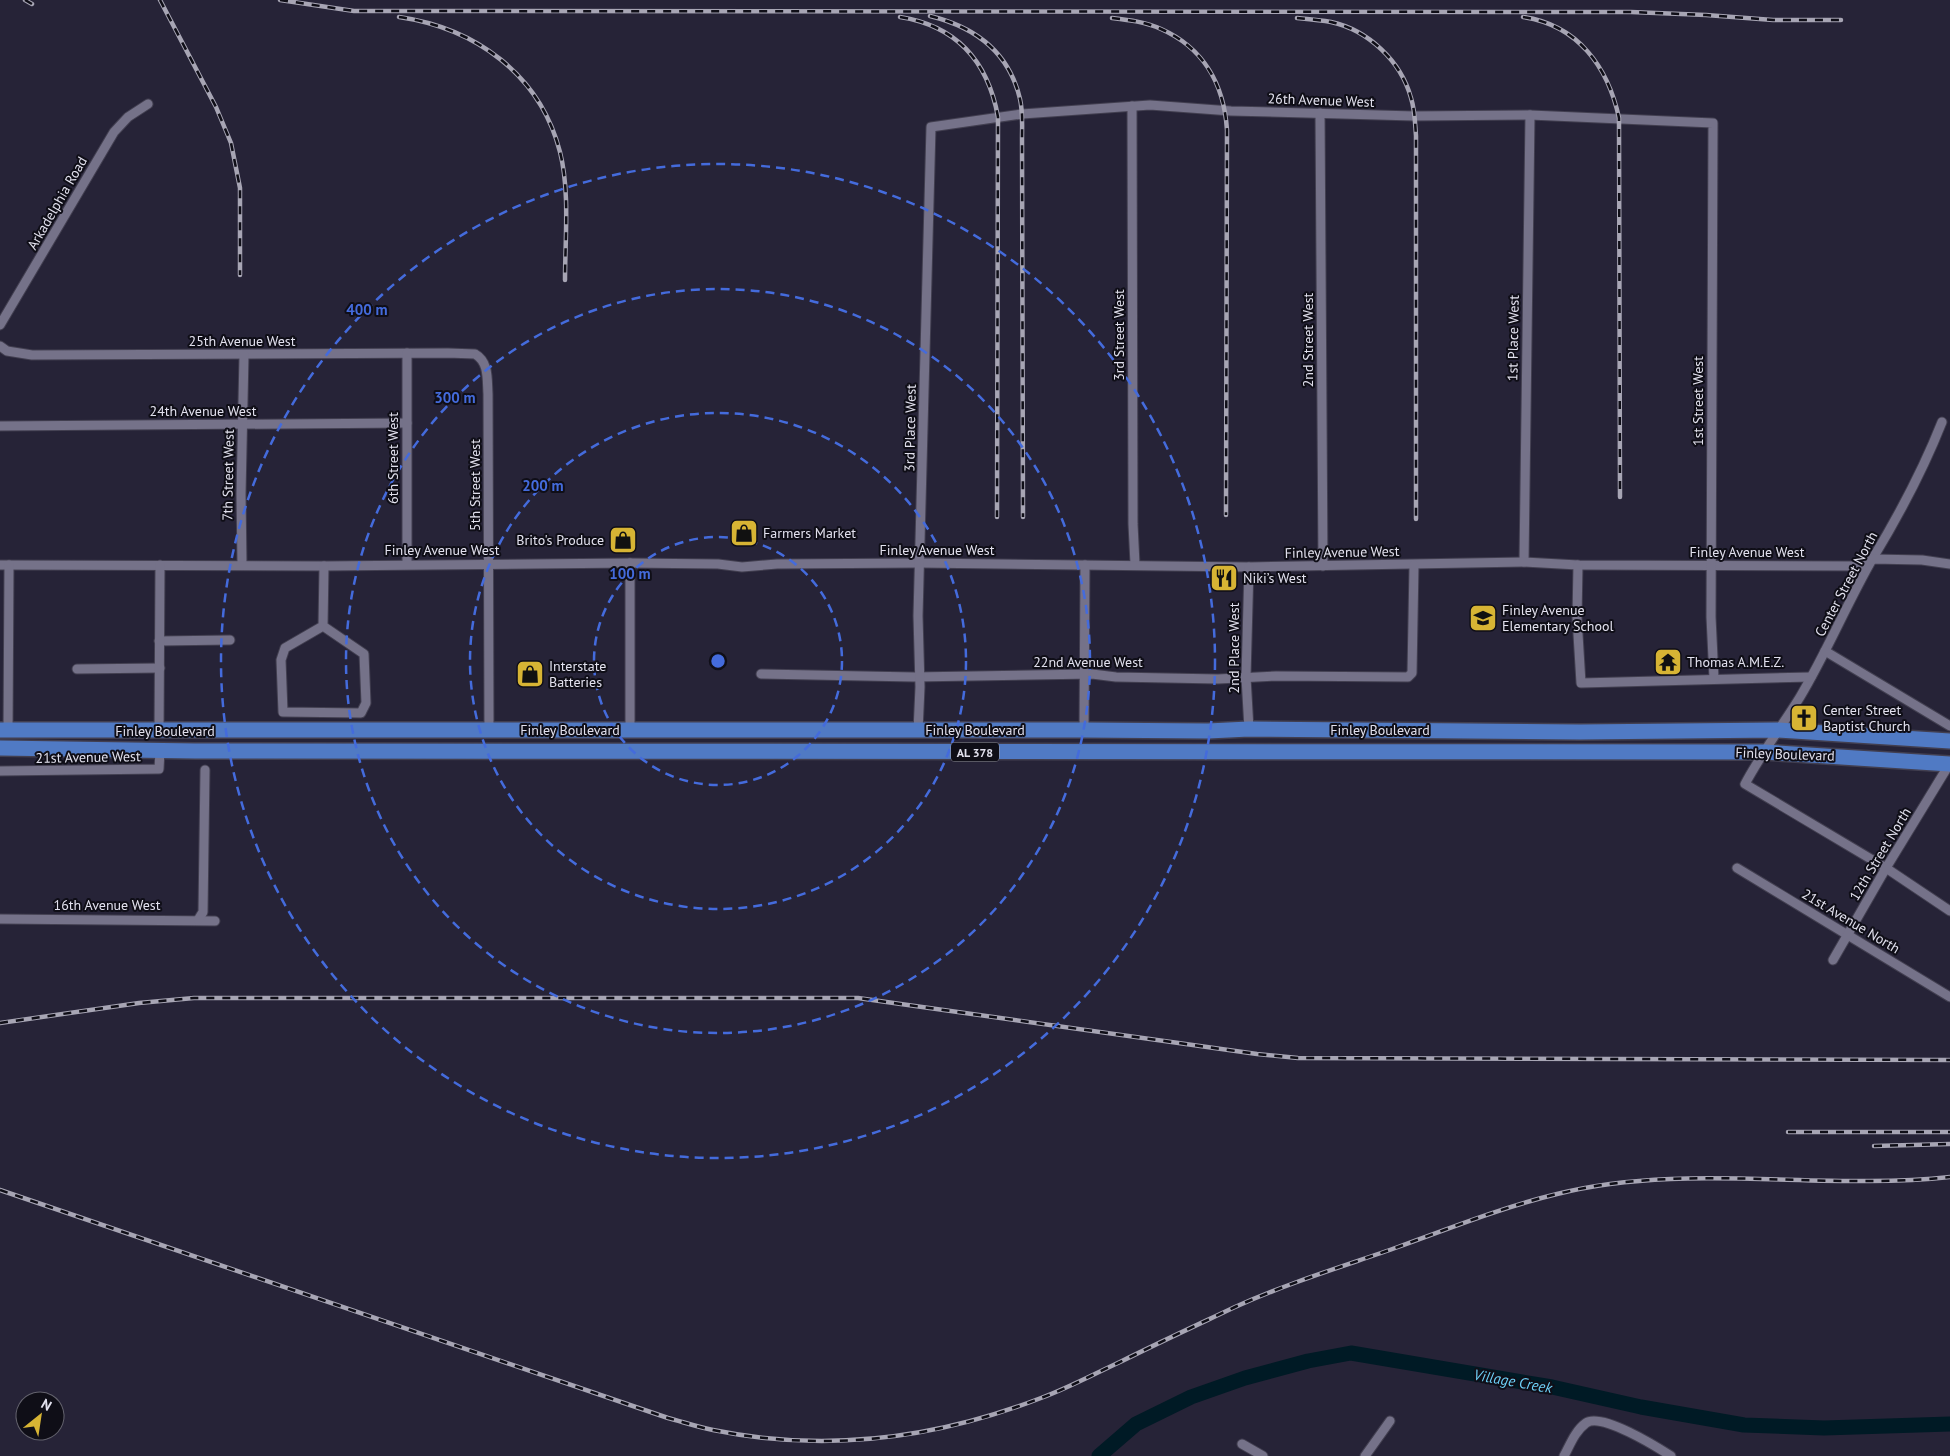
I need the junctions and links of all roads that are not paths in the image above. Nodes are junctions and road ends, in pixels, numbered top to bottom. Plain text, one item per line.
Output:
1 (148, 104) dead end
2 (1132, 106) junction
3 (1320, 113) junction
4 (1530, 115) junction
5 (1713, 122) joint
6 (931, 127) joint
7 (0, 326) edge
8 (0, 346) edge
9 (407, 353) junction
10 (244, 355) junction
11 (483, 361) joint
12 (1942, 422) dead end
13 (243, 424) junction
14 (407, 424) junction
15 (0, 426) edge
16 (1873, 559) junction
17 (1524, 562) junction
18 (630, 563) junction
19 (920, 563) junction
20 (242, 564) junction
21 (407, 564) junction
22 (489, 564) junction
23 (1085, 564) junction
24 (1134, 564) junction
25 (1950, 564) edge
26 (4, 565) edge
27 (160, 565) junction
28 (1414, 565) junction
29 (1578, 565) junction
30 (324, 566) junction
31 (1249, 566) junction
32 (1323, 566) junction
33 (1712, 566) junction
34 (323, 626) junction
35 (159, 640) junction
36 (230, 640) dead end
37 (1826, 650) junction
38 (160, 668) junction
39 (77, 669) dead end
40 (761, 674) dead end
41 (1084, 675) junction
42 (919, 676) junction
43 (1246, 677) junction
44 (1811, 677) junction
45 (1714, 679) junction
46 (1950, 726) edge
47 (1249, 729) junction
48 (490, 730) junction
49 (630, 730) junction
50 (746, 730) junction
51 (918, 730) junction
52 (1084, 730) junction
53 (1777, 730) junction
54 (4, 731) edge
55 (159, 731) junction
56 (1580, 732) junction
57 (1950, 741) edge
58 (5, 748) edge
59 (160, 751) junction
60 (488, 751) junction
61 (631, 751) junction
62 (751, 751) junction
63 (918, 752) junction
64 (1083, 752) junction
65 (1249, 752) junction
66 (1580, 752) junction
67 (1764, 752) junction
68 (1950, 763) edge
69 (205, 770) dead end
70 (0, 771) edge
71 (1737, 868) dead end
72 (1886, 868) junction
73 (1950, 911) edge
74 (0, 918) edge
75 (198, 920) junction
76 (214, 921) dead end
77 (1848, 935) junction
78 (1833, 960) dead end
79 (1950, 997) edge
80 (1390, 1422) dead end
81 (1242, 1444) dead end
82 (1263, 1456) edge
83 (1365, 1456) edge
84 (1564, 1456) edge
85 (1672, 1456) edge

1 - 7 street, Arkadelphia Road
2 - 3 street, 26th Avenue West
2 - 6 street, 26th Avenue West
2 - 24 street, 3rd Street West
3 - 4 street, 26th Avenue West
3 - 32 street, 2nd Street West
4 - 5 street, 26th Avenue West
4 - 17 street, 1st Place West
5 - 33 street, 1st Street West
6 - 19 street, 3rd Place West
8 - 10 street, 25th Avenue West
9 - 10 street, 25th Avenue West
9 - 11 street, 25th Avenue West
9 - 14 street, 6th Street West
10 - 13 street, 7th Street West
11 - 22 street, 5th Street West
12 - 16 street, Center Street North
13 - 14 street, 24th Avenue West
13 - 15 street, 24th Avenue West
13 - 20 street, 7th Street West
14 - 21 street, 6th Street West
16 - 25 street, Finley Avenue West
16 - 33 street, Finley Avenue West
16 - 37 street, Center Street North
17 - 28 street, Finley Avenue West
17 - 29 street, Finley Avenue West
18 - 19 street, Finley Avenue West
18 - 22 street, Finley Avenue West
18 - 49 street
19 - 23 street, Finley Avenue West
19 - 42 street, 3rd Place West
20 - 27 street, Finley Avenue West
20 - 30 street, Finley Avenue West
21 - 22 street, Finley Avenue West
21 - 30 street, Finley Avenue West
22 - 48 street, 5th Street West
23 - 24 street, Finley Avenue West
23 - 41 street
24 - 31 street, Finley Avenue West
26 - 27 street, Finley Avenue West
26 - 54 street
27 - 35 street
28 - 32 street, Finley Avenue West
28 - 43 street, 22nd Avenue West
29 - 33 street, Finley Avenue West
29 - 45 street
30 - 34 street
31 - 32 street, Finley Avenue West
31 - 43 street, 2nd Place West
33 - 45 street, 1st Street West
34 - 34 street
35 - 36 street
35 - 38 street
37 - 44 street, Center Street North
37 - 46 street
38 - 39 street
38 - 55 street
40 - 42 street, 22nd Avenue West
41 - 42 street, 22nd Avenue West
41 - 43 street, 22nd Avenue West
41 - 52 street
42 - 51 street, 3rd Place West
43 - 47 street, 2nd Place West
44 - 45 street
44 - 53 street, Center Street North
47 - 52 main road, Finley Boulevard / AL 378
47 - 56 main road, Finley Boulevard / AL 378
47 - 65 main road
48 - 49 main road, Finley Boulevard / AL 378
48 - 55 main road, Finley Boulevard / AL 378
48 - 60 main road
49 - 50 main road, Finley Boulevard / AL 378
49 - 61 main road
50 - 51 main road, Finley Boulevard / AL 378
50 - 62 main road
51 - 52 main road, Finley Boulevard / AL 378
51 - 63 main road
52 - 64 main road
53 - 56 main road, Finley Boulevard / AL 378
53 - 57 main road, Finley Boulevard / AL 378
53 - 67 street, Center Street North
54 - 55 main road, Finley Boulevard / AL 378
54 - 58 main road
55 - 59 main road
56 - 66 main road
58 - 59 main road, Finley Boulevard / AL 378
59 - 60 main road, Finley Boulevard / AL 378
59 - 70 street, 21st Avenue West
60 - 61 main road, Finley Boulevard / AL 378
61 - 62 main road, Finley Boulevard / AL 378
62 - 63 main road, Finley Boulevard / AL 378
63 - 64 main road, Finley Boulevard / AL 378
64 - 65 main road, Finley Boulevard / AL 378
65 - 66 main road, Finley Boulevard / AL 378
66 - 67 main road, Finley Boulevard / AL 378
67 - 68 main road, Finley Boulevard / AL 378
67 - 72 street
68 - 72 street, 12th Street North
69 - 75 street
71 - 77 street, 21st Avenue North
72 - 73 street
72 - 77 street, 12th Street North
74 - 75 street, 16th Avenue West
75 - 76 street, 16th Avenue West
77 - 78 street, 12th Street North
77 - 79 street, 21st Avenue North
80 - 83 street
81 - 82 street
84 - 85 street

